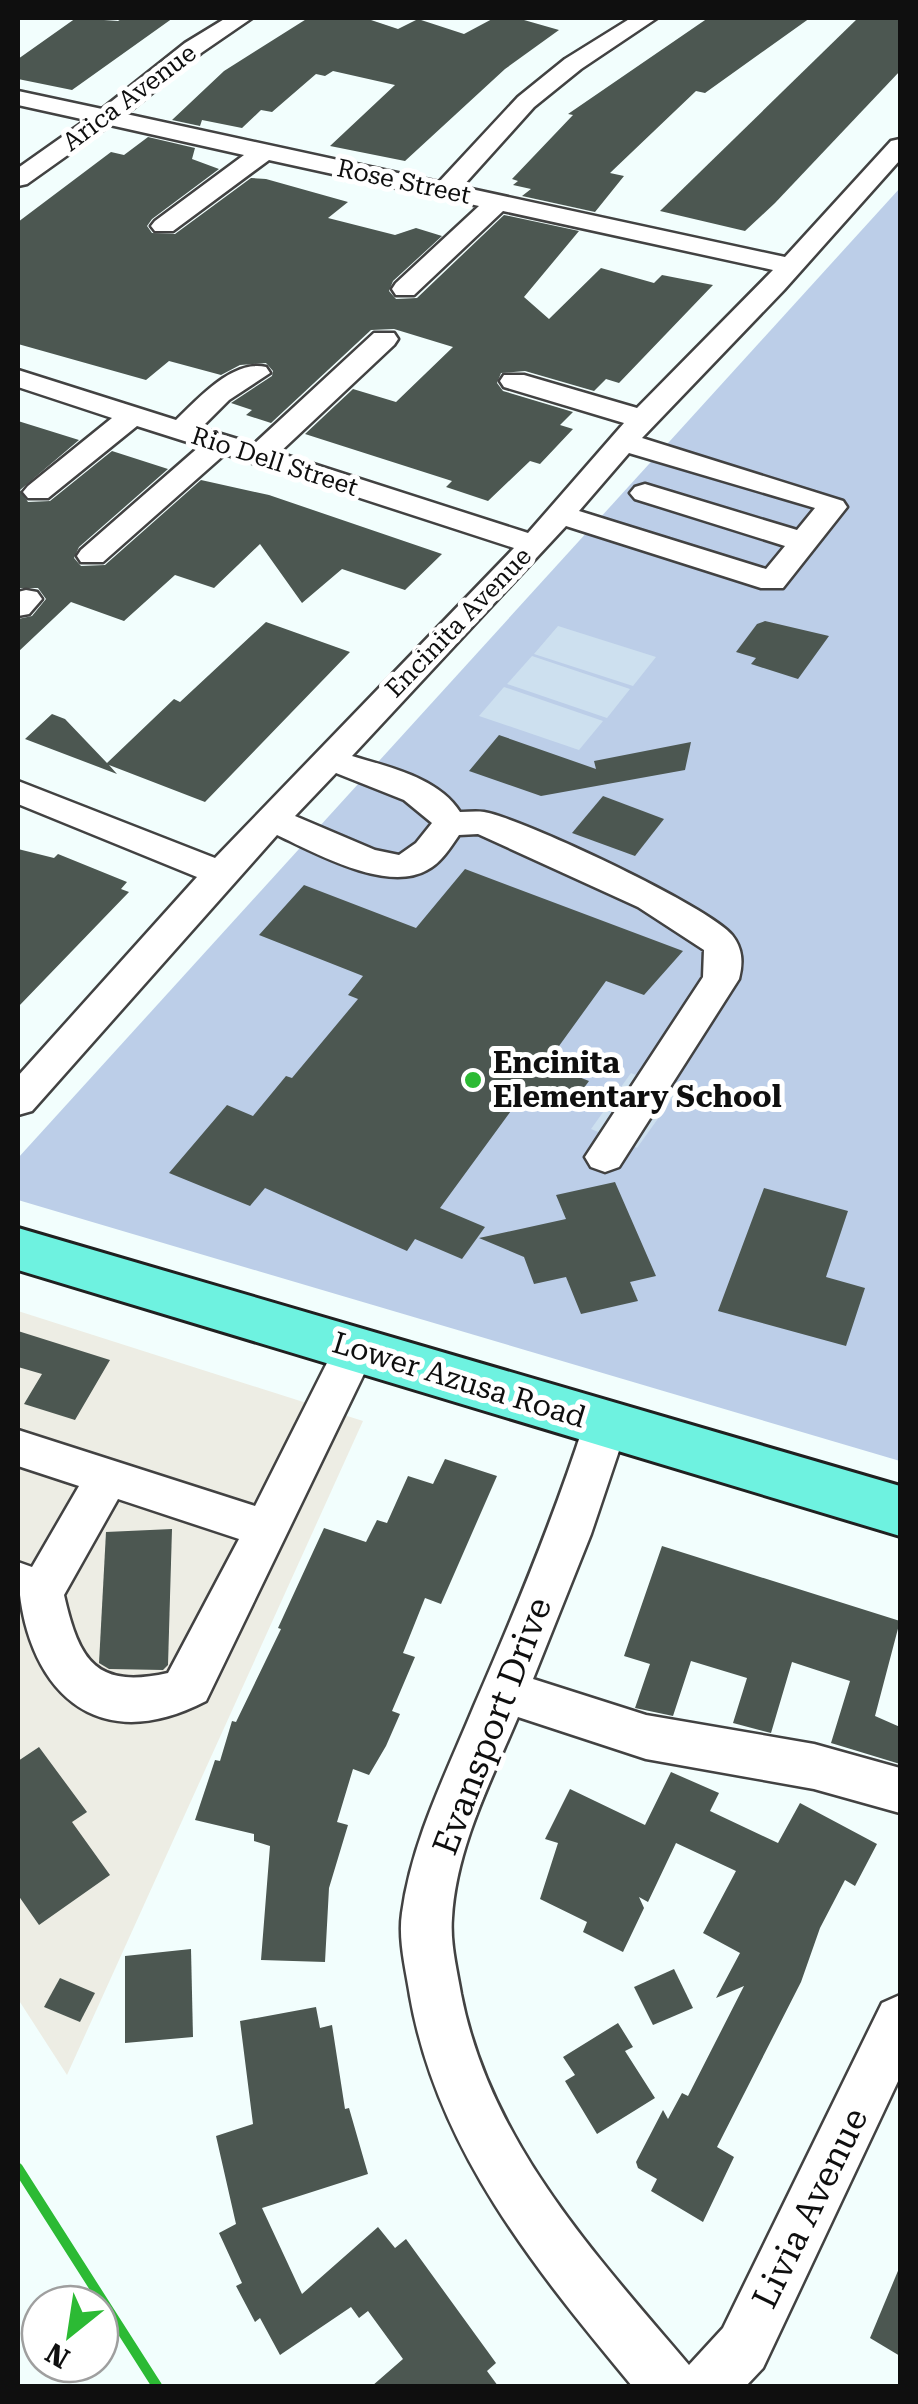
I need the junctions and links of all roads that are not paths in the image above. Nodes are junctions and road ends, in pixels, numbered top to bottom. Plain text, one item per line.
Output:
1 (242, 18) edge
2 (646, 18) edge
3 (18, 98) edge
4 (106, 118) junction
5 (900, 146) edge
6 (264, 151) junction
7 (18, 179) edge
8 (445, 190) junction
9 (498, 202) junction
10 (164, 226) dead end
11 (791, 266) junction
12 (405, 288) dead end
13 (384, 339) dead end
14 (256, 373) dead end
15 (18, 378) edge
16 (514, 381) dead end
17 (133, 415) junction
18 (180, 431) junction
19 (633, 431) junction
20 (220, 444) junction
21 (258, 456) junction
22 (676, 457) junction
23 (38, 492) dead end
24 (644, 493) junction
25 (557, 514) junction
26 (612, 530) junction
27 (804, 542) junction
28 (533, 544) junction
29 (92, 556) dead end
30 (327, 759) junction
31 (18, 792) edge
32 (271, 819) junction
33 (449, 824) junction
34 (220, 873) junction
35 (18, 1101) edge
36 (605, 1156) dead end
37 (18, 1249) edge
38 (356, 1350) junction
39 (606, 1424) junction
40 (18, 1448) edge
41 (107, 1477) junction
42 (900, 1511) edge
43 (267, 1529) junction
44 (29, 1588) edge
45 (504, 1691) junction
46 (900, 1790) edge
47 (900, 2021) edge
48 (668, 2386) edge
49 (708, 2386) edge

1 - 4 street, Arica Avenue
2 - 8 street
3 - 4 street, Rose Street
4 - 6 street, Rose Street
4 - 7 street, Arica Avenue
5 - 11 street, Encinita Avenue
6 - 8 street, Rose Street
6 - 10 street
8 - 9 street, Rose Street
9 - 11 street, Rose Street
9 - 12 street
11 - 19 street, Encinita Avenue
13 - 21 street
14 - 18 street
15 - 17 street, Rio Dell Street
16 - 19 street
17 - 18 street, Rio Dell Street
17 - 23 street
18 - 20 street, Rio Dell Street
19 - 22 street
19 - 25 street, Encinita Avenue
20 - 21 street, Rio Dell Street
20 - 29 street
21 - 28 street, Rio Dell Street
22 - 24 street
22 - 27 street
24 - 26 street
24 - 27 street
25 - 26 street
25 - 28 street, Encinita Avenue
26 - 27 street
28 - 30 street, Encinita Avenue
30 - 32 street, Encinita Avenue
30 - 33 street
31 - 34 street
32 - 33 street
32 - 34 street, Encinita Avenue
33 - 36 street
34 - 35 street, Encinita Avenue
37 - 38 main road, Lower Azusa Road
38 - 39 main road, Lower Azusa Road
38 - 43 street
39 - 42 main road, Lower Azusa Road
39 - 45 street, Evansport Drive
40 - 41 street
41 - 43 street
41 - 44 street
43 - 44 street
45 - 46 street
45 - 48 street, Evansport Drive
47 - 49 street, Livia Avenue

